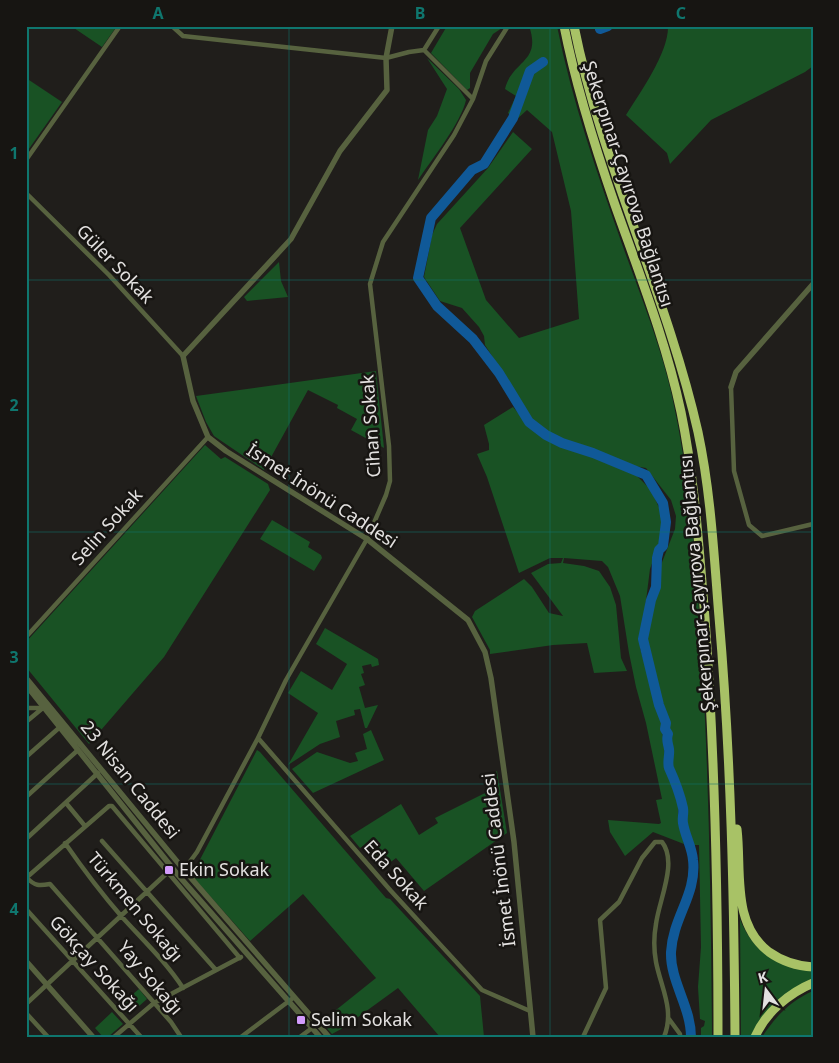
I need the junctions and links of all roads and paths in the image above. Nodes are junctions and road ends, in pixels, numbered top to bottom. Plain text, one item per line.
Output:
1 (120, 26) edge
2 (172, 26) edge
3 (392, 26) edge
4 (439, 26) edge
5 (508, 26) edge
6 (564, 26) edge
7 (574, 26) edge
8 (424, 50) junction
9 (386, 58) junction
10 (473, 99) junction
11 (26, 160) edge
12 (26, 193) edge
13 (813, 284) edge
14 (183, 356) junction
15 (731, 387) joint
16 (208, 437) junction
17 (813, 524) edge
18 (367, 539) junction
19 (26, 636) edge
20 (26, 678) edge
21 (26, 685) edge
22 (26, 708) edge
23 (43, 708) junction
24 (26, 722) edge
25 (60, 727) junction
26 (258, 738) junction
27 (78, 750) junction
28 (26, 758) edge
29 (98, 773) junction
30 (729, 773) junction
31 (26, 797) edge
32 (66, 803) junction
33 (85, 826) junction
34 (26, 839) edge
35 (102, 841) dead end
36 (65, 843) junction
37 (184, 870) junction
38 (168, 873) junction
39 (178, 875) junction
40 (26, 878) edge
41 (146, 892) junction
42 (26, 909) edge
43 (121, 916) junction
44 (98, 937) junction
45 (247, 954) junction
46 (240, 958) junction
47 (26, 961) edge
48 (73, 961) junction
49 (813, 967) edge
50 (216, 970) junction
51 (813, 983) edge
52 (47, 985) junction
53 (183, 988) junction
54 (291, 999) junction
55 (154, 1003) junction
56 (26, 1004) edge
57 (530, 1011) junction
58 (26, 1013) edge
59 (669, 1018) junction
60 (129, 1022) junction
61 (312, 1028) junction
62 (48, 1037) edge
63 (93, 1037) edge
64 (114, 1037) edge
65 (141, 1037) edge
66 (181, 1037) edge
67 (242, 1037) edge
68 (300, 1037) edge
69 (320, 1037) edge
70 (329, 1037) edge
71 (533, 1037) edge
72 (583, 1037) edge
73 (664, 1037) edge
74 (680, 1037) edge
75 (718, 1037) edge
76 (735, 1037) edge
77 (755, 1037) edge

1 - 11 street
2 - 9 street
3 - 9 street
4 - 8 street
5 - 10 street, Cihan Sokak
6 - 75 highway, Şekerpınar-Çayırova Bağlantısı
7 - 30 highway, Şekerpınar-Çayırova Bağlantısı
8 - 9 street
8 - 10 street
9 - 14 street
10 - 18 street, Cihan Sokak
12 - 14 street, Güler Sokak
13 - 15 street
14 - 16 street, İsmet İnönü Caddesi
15 - 17 street
16 - 18 street, İsmet İnönü Caddesi
16 - 19 street, Selin Sokak
18 - 26 street, Cihan Sokak
18 - 57 street, İsmet İnönü Caddesi
20 - 37 street, 23 Nisan Caddesi
21 - 23 street, 23 Nisan Caddesi
22 - 23 street
23 - 24 street
23 - 25 street, 23 Nisan Caddesi
25 - 27 street, 23 Nisan Caddesi
25 - 28 street
26 - 37 street, Cihan Sokak
26 - 57 street, Eda Sokak
27 - 29 street, 23 Nisan Caddesi
27 - 31 street
29 - 32 street
29 - 39 street, 23 Nisan Caddesi
30 - 49 highway
30 - 76 highway, Şekerpınar-Çayırova Bağlantısı
32 - 33 street
32 - 34 street
33 - 36 street
33 - 38 street
35 - 41 street
36 - 40 street
36 - 43 street, Türkmen Sokağı
37 - 39 street, Cihan Sokak
37 - 54 street, 23 Nisan Caddesi
38 - 41 street
38 - 46 street
39 - 45 street, 23 Nisan Caddesi
40 - 44 street, Yay Sokağı
41 - 43 street
41 - 50 street
42 - 48 street, Gökçay Sokağı
43 - 44 street
43 - 53 street, Türkmen Sokağı
44 - 48 street
44 - 55 street, Yay Sokağı
45 - 46 street
45 - 54 street, 23 Nisan Caddesi
46 - 50 street
47 - 52 street
48 - 52 street
48 - 60 street, Gökçay Sokağı
50 - 53 street
51 - 77 highway
52 - 56 street
52 - 63 street
53 - 55 street
54 - 61 street, 23 Nisan Caddesi
54 - 67 street
54 - 70 street, 23 Nisan Caddesi
55 - 60 street
55 - 66 street, Yay Sokağı
57 - 71 street, İsmet İnönü Caddesi
58 - 62 street
59 - 72 street
59 - 73 street
59 - 74 street
60 - 64 street
60 - 65 street, Gökçay Sokağı
61 - 68 street
61 - 69 street, 23 Nisan Caddesi

